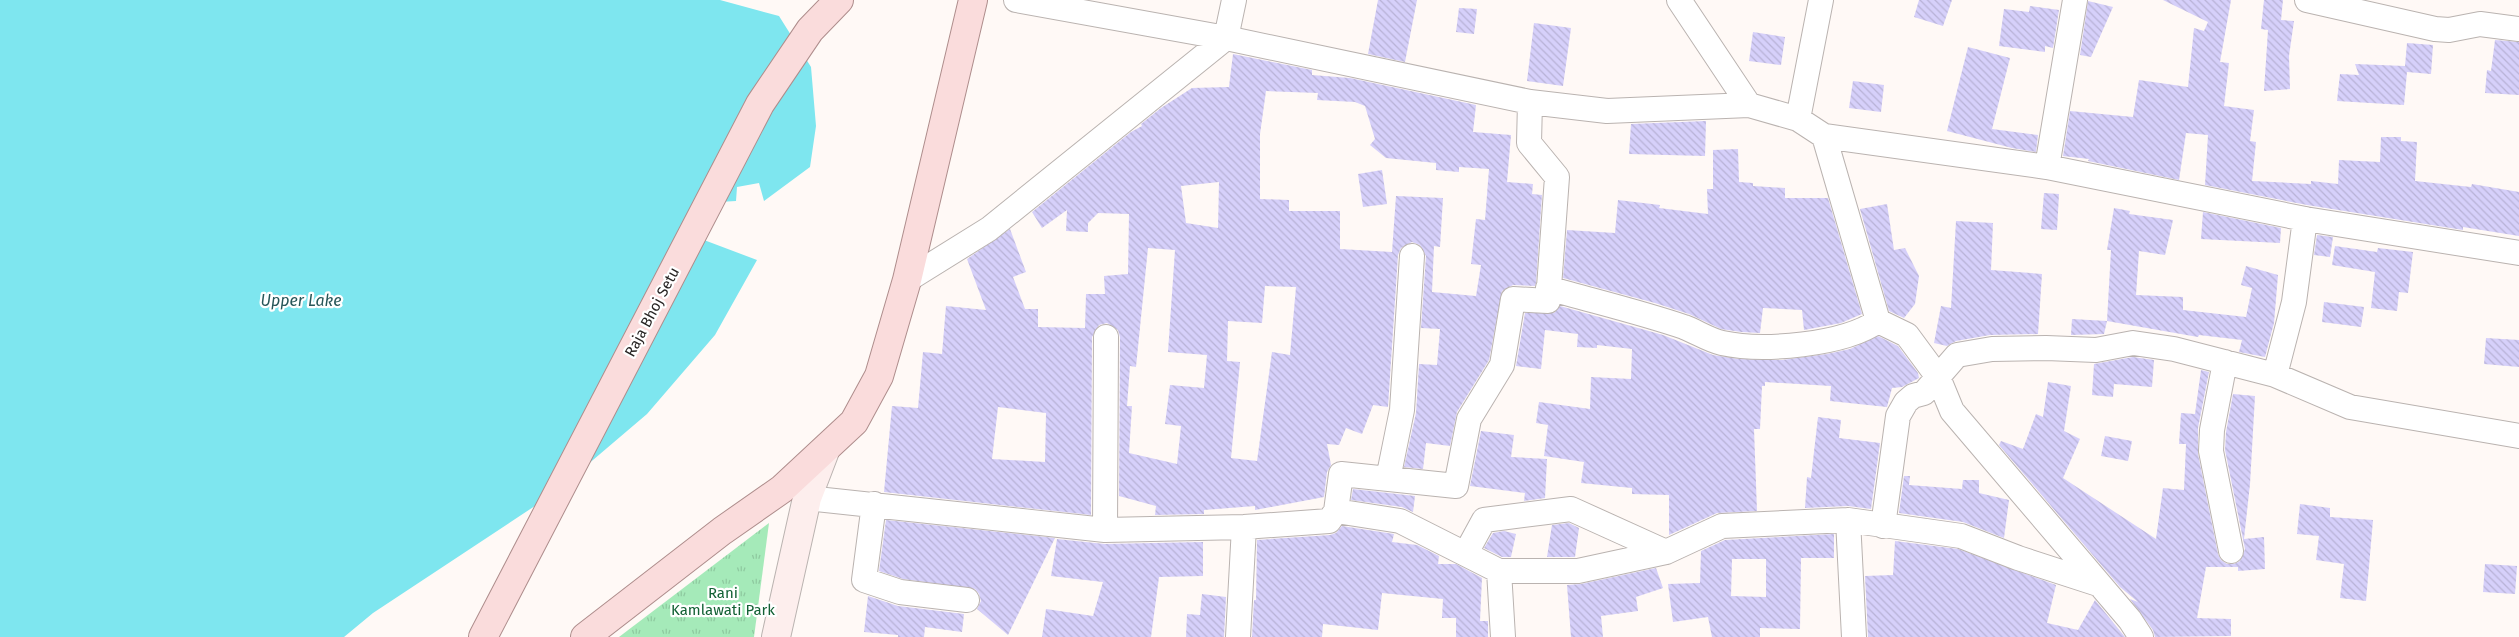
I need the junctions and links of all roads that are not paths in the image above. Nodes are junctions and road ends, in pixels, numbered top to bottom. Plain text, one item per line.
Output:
1 (839, 0) edge
2 (973, 0) edge
3 (1016, 0) edge
4 (1234, 0) edge
5 (1678, 0) edge
6 (1821, 0) edge
7 (2076, 0) edge
8 (2308, 0) edge
9 (1048, 3) edge
10 (2519, 29) edge
11 (1226, 38) junction
12 (1530, 102) junction
13 (1749, 105) junction
14 (1798, 119) junction
15 (1824, 136) junction
16 (2047, 167) junction
17 (2305, 219) junction
18 (2519, 253) edge
19 (1412, 256) dead end
20 (907, 280) junction
21 (1548, 288) junction
22 (1878, 321) junction
23 (1106, 337) dead end
24 (2224, 362) junction
25 (2275, 375) junction
26 (1938, 377) junction
27 (2519, 436) edge
28 (825, 451) junction
29 (1388, 479) junction
30 (807, 498) junction
31 (874, 504) junction
32 (1336, 510) junction
33 (1848, 520) junction
34 (1883, 526) junction
35 (1244, 527) junction
36 (1105, 530) junction
37 (2231, 551) dead end
38 (1666, 552) junction
39 (1466, 553) junction
40 (1499, 571) junction
41 (2098, 584) junction
42 (967, 600) dead end
43 (483, 637) edge
44 (585, 637) edge
45 (776, 637) edge
46 (1238, 637) edge
47 (1503, 637) edge
48 (1854, 637) edge
49 (2141, 637) edge

1 - 43 main road, Raja Bhoj Setu
2 - 20 main road
3 - 9 street
4 - 11 street
5 - 13 street
6 - 14 street
7 - 16 street
8 - 10 street
9 - 11 street
11 - 12 street
11 - 20 street
12 - 13 street
12 - 21 street
13 - 14 street
14 - 15 street
15 - 16 street
15 - 22 street
16 - 17 street
17 - 18 street
17 - 25 street
19 - 29 street
20 - 28 main road
21 - 22 street
21 - 29 street
22 - 26 street
23 - 36 street
24 - 25 street
24 - 26 street
24 - 37 street
25 - 27 street
26 - 34 street
26 - 41 street
28 - 30 main road
28 - 44 main road
29 - 32 street
30 - 31 street
30 - 45 main road
31 - 36 street
31 - 42 street
32 - 35 street
32 - 39 street
33 - 34 street
33 - 38 street
33 - 48 street
34 - 41 street
35 - 36 street
35 - 46 street
38 - 39 street
38 - 40 street
39 - 40 street
40 - 47 street
41 - 49 street

